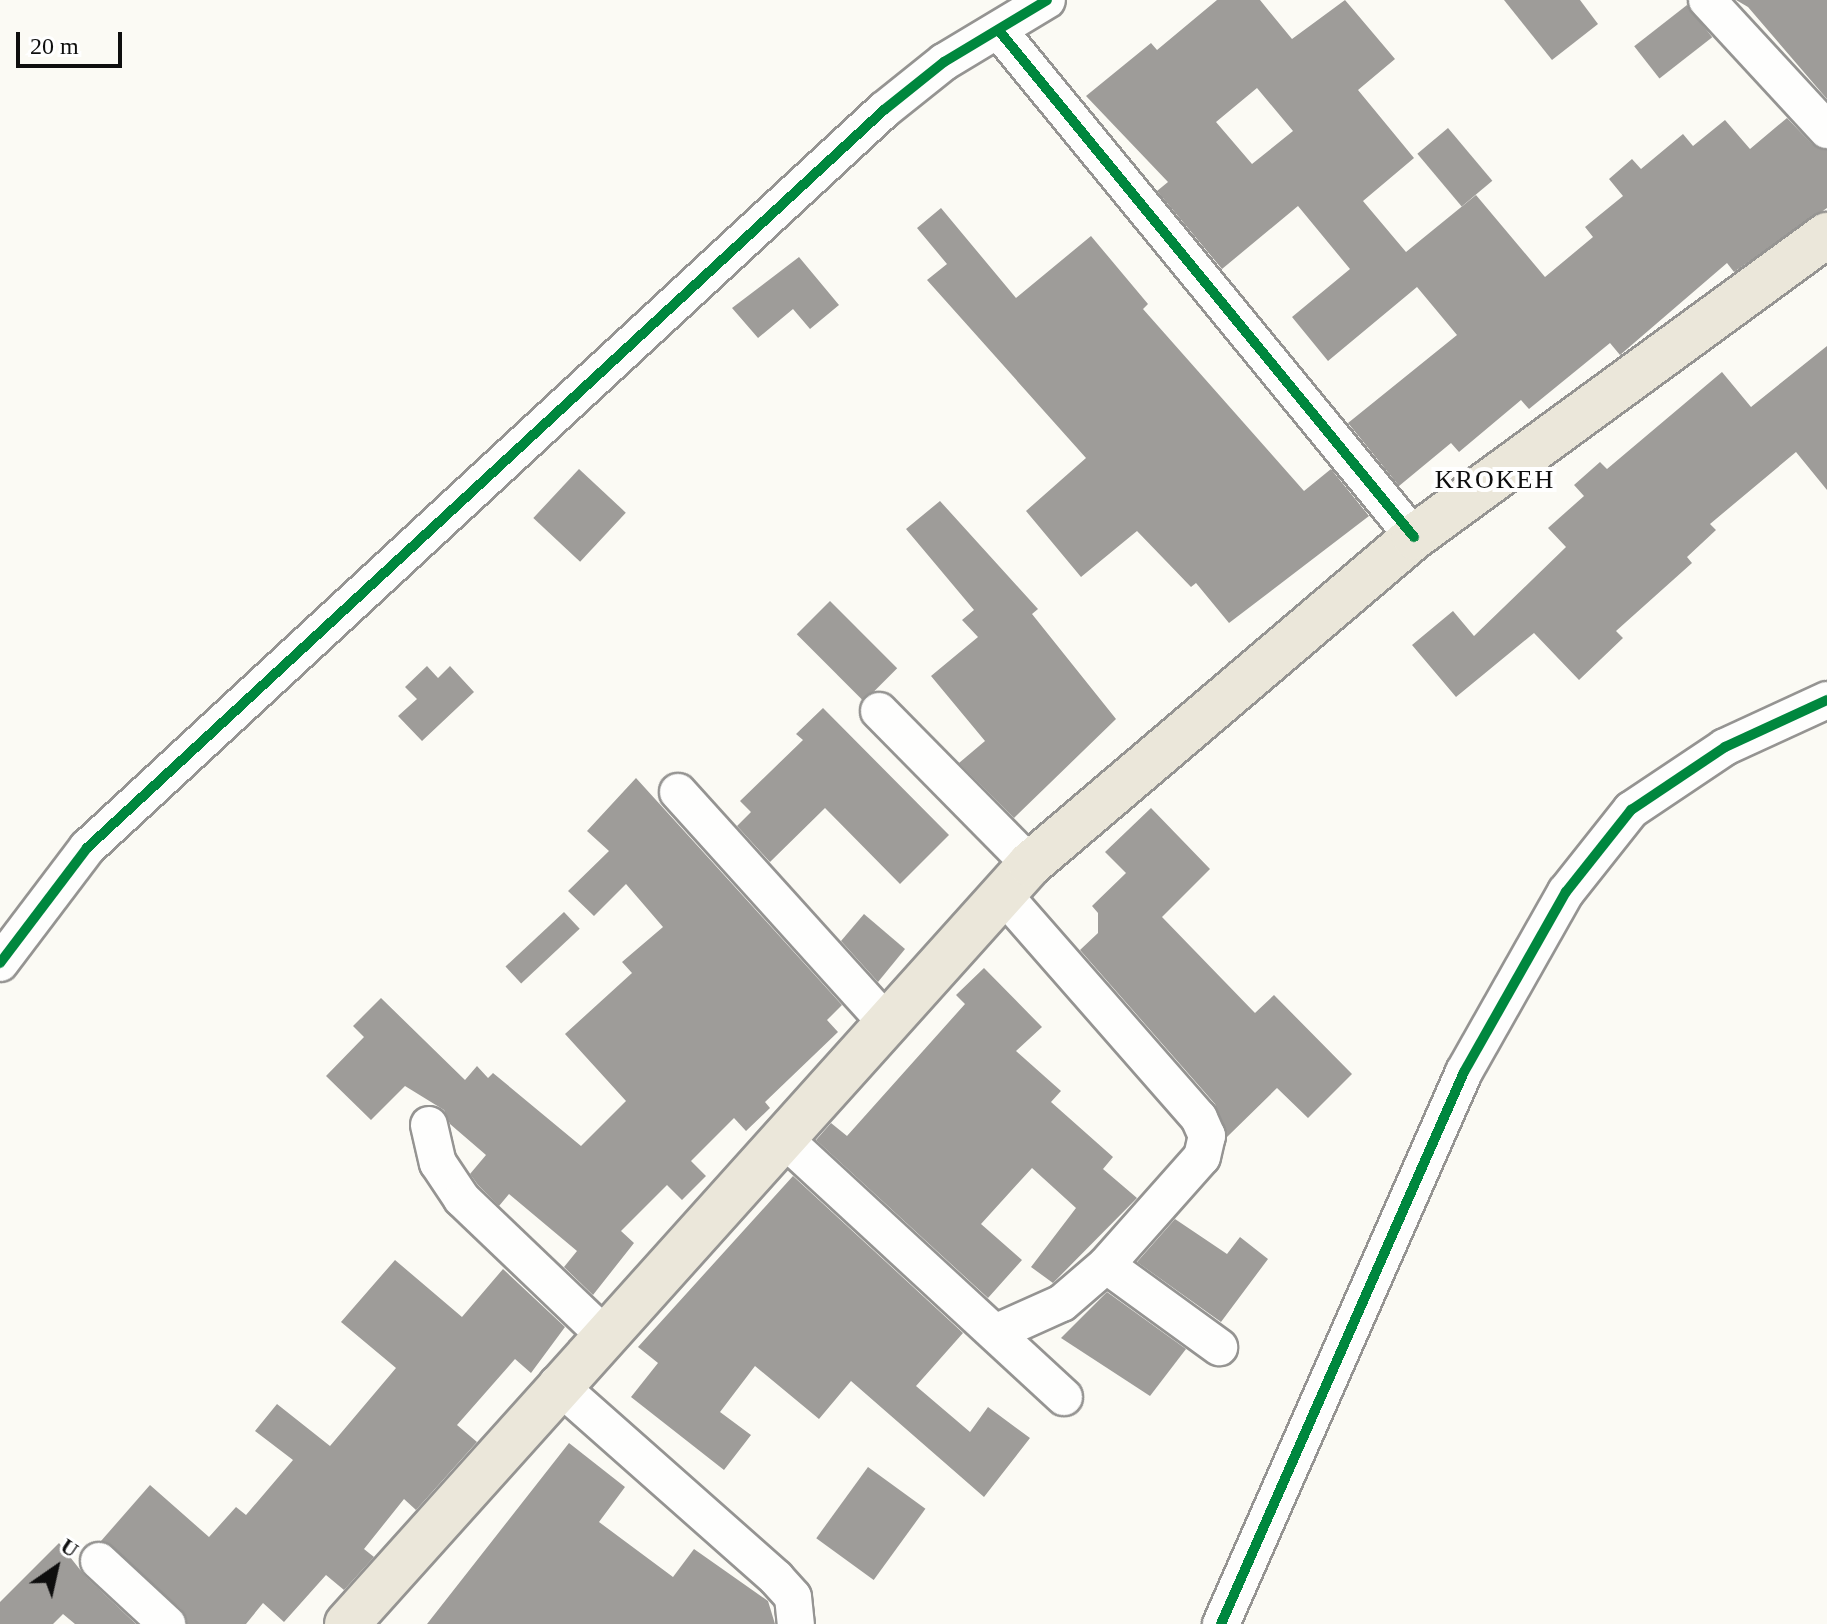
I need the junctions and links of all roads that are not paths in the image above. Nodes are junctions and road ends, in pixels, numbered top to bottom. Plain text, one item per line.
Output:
1 (1047, 0) edge
2 (1707, 0) edge
3 (1000, 32) junction
4 (1827, 130) edge
5 (1827, 235) edge
6 (1414, 537) junction
7 (1827, 700) edge
8 (879, 711) dead end
9 (678, 792) dead end
10 (1015, 878) junction
11 (0, 963) edge
12 (885, 1021) junction
13 (429, 1125) dead end
14 (781, 1136) junction
15 (1106, 1265) junction
16 (602, 1333) junction
17 (995, 1333) junction
18 (1219, 1347) dead end
19 (557, 1384) junction
20 (1064, 1397) dead end
21 (99, 1561) dead end
22 (167, 1624) edge
23 (347, 1624) edge
24 (796, 1624) edge
25 (1221, 1624) edge

1 - 3 street
2 - 4 street
3 - 6 street
3 - 11 street
5 - 6 main road
6 - 10 main road
7 - 25 street
8 - 10 street
9 - 12 street
10 - 12 main road
10 - 15 street
12 - 14 main road
13 - 16 street
14 - 16 main road
14 - 17 street
15 - 17 street
15 - 18 street
16 - 19 main road
17 - 20 street
19 - 23 main road
19 - 24 street
21 - 22 street

